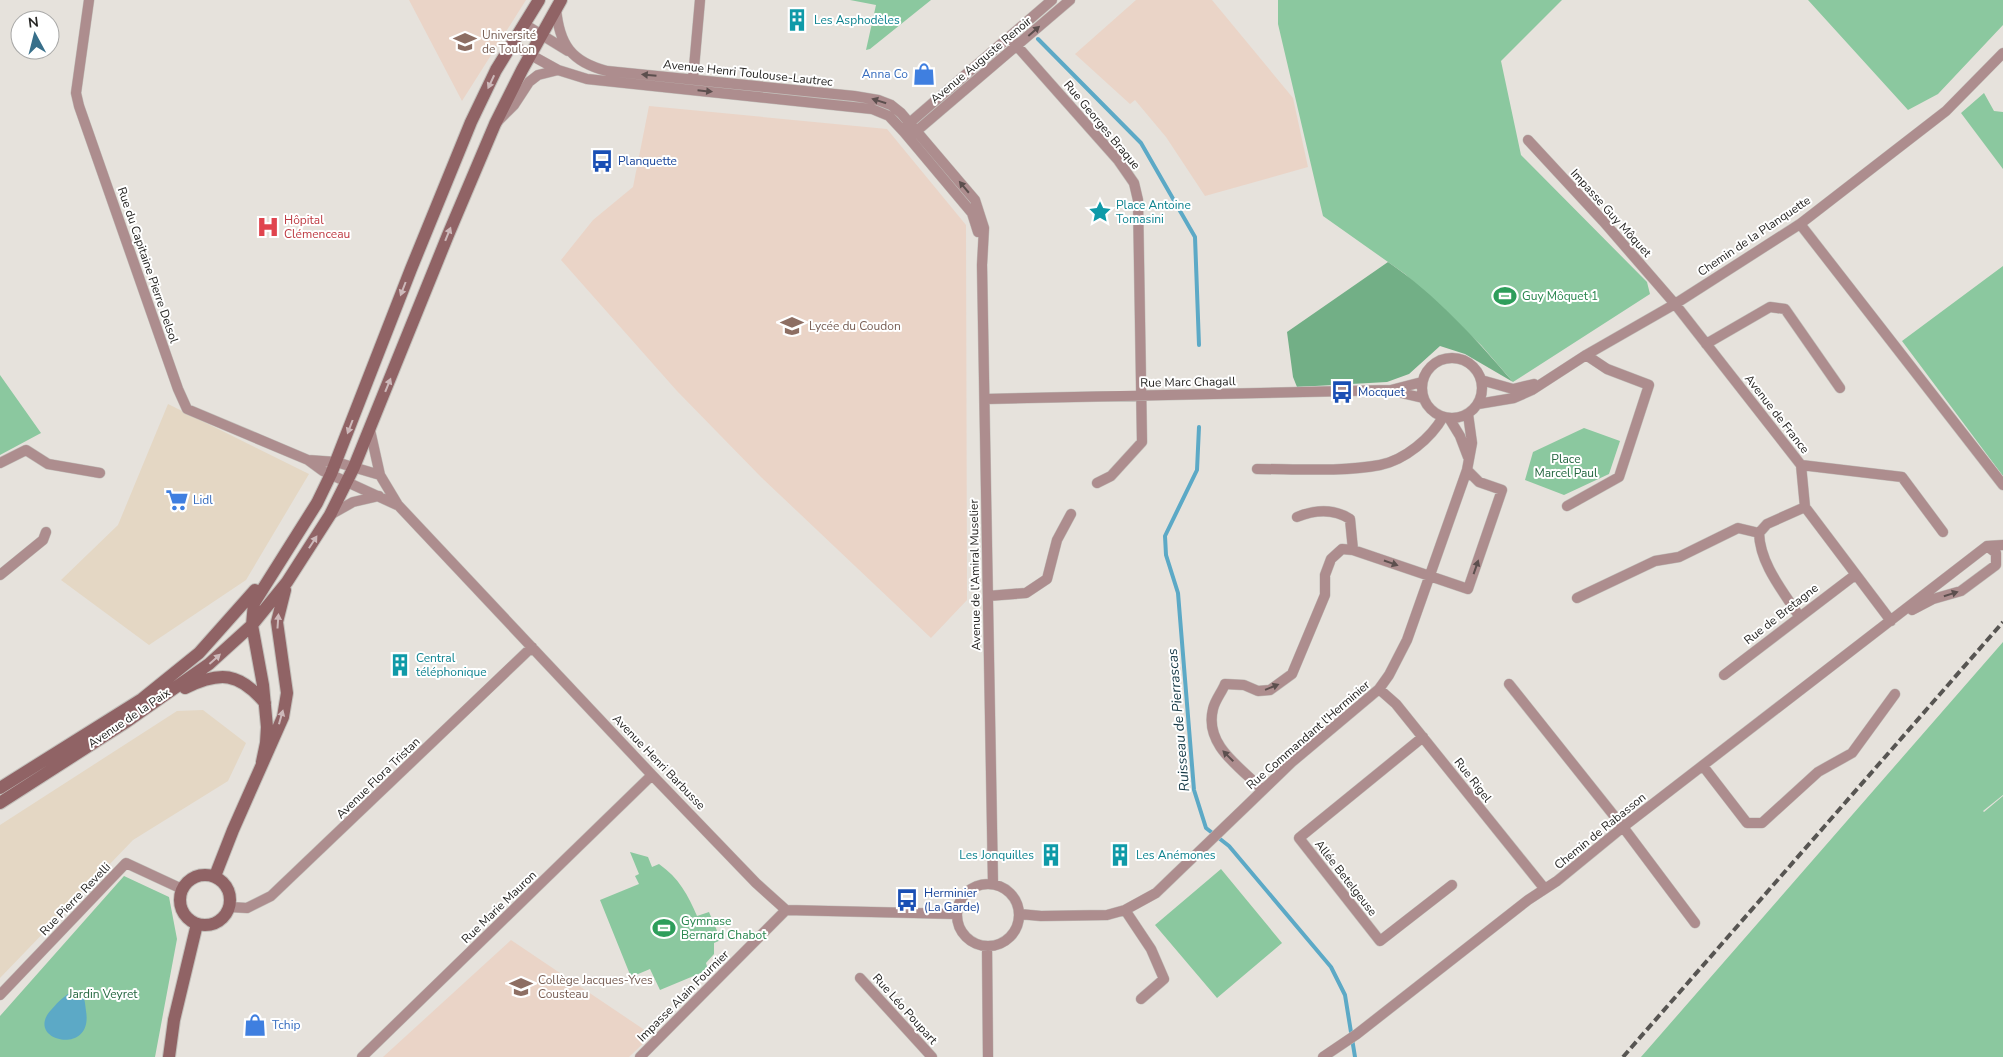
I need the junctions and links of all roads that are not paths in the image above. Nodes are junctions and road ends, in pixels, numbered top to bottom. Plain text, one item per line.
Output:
1 (89, 0) edge
2 (538, 0) edge
3 (700, 0) edge
4 (1052, 0) edge
5 (1070, 0) edge
6 (559, 4) edge
7 (524, 24) junction
8 (541, 35) junction
9 (1009, 37) junction
10 (511, 44) junction
11 (1016, 46) junction
12 (2003, 48) edge
13 (571, 53) junction
14 (2003, 53) edge
15 (530, 55) junction
16 (1990, 69) junction
17 (558, 70) junction
18 (693, 80) junction
19 (496, 124) junction
20 (909, 130) junction
21 (1528, 140) dead end
22 (1800, 224) junction
23 (1675, 304) junction
24 (1706, 344) junction
25 (1586, 355) junction
26 (1481, 380) junction
27 (1422, 382) junction
28 (1540, 383) junction
29 (1840, 388) dead end
30 (1391, 390) junction
31 (1143, 395) junction
32 (1423, 398) junction
33 (986, 399) junction
34 (1478, 404) junction
35 (1468, 414) junction
36 (1446, 418) junction
37 (370, 430) junction
38 (0, 463) edge
39 (1468, 465) junction
40 (1801, 465) junction
41 (354, 467) junction
42 (334, 468) junction
43 (1257, 469) dead end
44 (100, 473) dead end
45 (380, 475) junction
46 (348, 482) junction
47 (1097, 482) dead end
48 (2003, 484) edge
49 (380, 496) junction
50 (398, 505) junction
51 (1567, 506) dead end
52 (1805, 507) junction
53 (1071, 514) dead end
54 (330, 515) junction
55 (1297, 517) dead end
56 (46, 532) dead end
57 (1943, 532) dead end
58 (1759, 534) junction
59 (2003, 545) edge
60 (1987, 546) junction
61 (1353, 550) junction
62 (286, 551) junction
63 (2000, 559) edge
64 (0, 561) edge
65 (4, 572) edge
66 (1855, 575) junction
67 (1428, 576) junction
68 (287, 582) junction
69 (988, 596) junction
70 (1578, 598) dead end
71 (1799, 616) junction
72 (1891, 622) junction
73 (252, 625) junction
74 (532, 647) junction
75 (1724, 675) dead end
76 (1509, 684) dead end
77 (1379, 689) junction
78 (1895, 694) dead end
79 (265, 703) junction
80 (151, 705) junction
81 (1423, 737) junction
82 (262, 762) junction
83 (1704, 766) junction
84 (652, 775) junction
85 (0, 788) edge
86 (1263, 790) junction
87 (0, 803) edge
88 (1623, 827) junction
89 (215, 876) junction
90 (993, 884) junction
91 (1452, 885) dead end
92 (1544, 888) junction
93 (182, 889) junction
94 (230, 907) junction
95 (786, 910) junction
96 (1125, 910) junction
97 (956, 914) junction
98 (1019, 914) junction
99 (1695, 923) dead end
100 (197, 924) junction
101 (987, 946) junction
102 (860, 978) dead end
103 (0, 995) edge
104 (1141, 999) dead end
105 (169, 1057) edge
106 (362, 1057) edge
107 (640, 1057) edge
108 (932, 1057) edge
109 (988, 1057) edge
110 (1323, 1057) edge

1 - 42 street, Rue du Capitaine Pierre Delsol
2 - 7 main road
3 - 18 street
4 - 9 street, Avenue Auguste Renoir
11 -> 5 street, Avenue Auguste Renoir
6 - 8 main road
6 - 13 street, Avenue Henri Toulouse-Lautrec
7 - 8 street, Avenue Henri Toulouse-Lautrec
7 - 10 main road
8 - 13 street, Avenue Henri Toulouse-Lautrec
8 - 15 main road
9 - 11 street, Rue Georges Braque
9 - 20 street, Avenue Auguste Renoir
10 - 15 street, Avenue Henri Toulouse-Lautrec
10 -> 42 main road
11 - 20 street, Avenue Auguste Renoir
11 - 31 street, Rue Georges Braque
12 - 16 street, Chemin de la Planquette
18 -> 13 street, Avenue Henri Toulouse-Lautrec
14 - 16 street, Chemin de la Planquette
15 - 17 street, Avenue Henri Toulouse-Lautrec
15 - 19 main road
16 - 22 street, Chemin de la Planquette
17 - 19 street
17 -> 20 street, Avenue Henri Toulouse-Lautrec
20 -> 18 street, Avenue Henri Toulouse-Lautrec
37 -> 19 main road
20 - 33 street, Avenue de l'Amiral Muselier
21 - 23 street, Impasse Guy Môquet
22 - 23 street, Chemin de la Planquette
22 - 48 street
23 - 24 street, Avenue de France
23 - 25 street, Chemin de la Planquette
24 - 29 street
24 - 40 street, Avenue de France
25 - 28 street, Chemin de la Planquette
25 - 51 street
26 - 27 street
26 - 28 street, Chemin de la Planquette
26 - 34 street
27 - 30 street, Rue Marc Chagall
27 - 32 street
28 - 34 street, Chemin de la Planquette
30 - 31 street, Rue Marc Chagall
30 - 32 street, Rue Marc Chagall
31 - 33 street, Rue Marc Chagall
31 - 47 street, Rue Georges Braque
32 - 36 street
33 - 69 street, Avenue de l'Amiral Muselier
34 - 35 street
35 - 36 street
35 - 39 street, Rue Commandant l'Herminier
36 - 39 street
36 - 43 street
37 - 41 main road
37 - 45 street, Avenue Henri Barbusse
38 - 44 street
39 - 67 street, Rue Commandant l'Herminier
67 -> 39 street
40 - 52 street, Avenue de France
40 - 57 street
41 - 42 street
41 - 45 street
41 - 46 main road
42 - 46 street, Avenue Henri Barbusse
42 - 62 main road
45 - 50 street, Avenue Henri Barbusse
46 - 49 street, Avenue Henri Barbusse
46 - 54 main road
49 - 50 street, Avenue Henri Barbusse
49 - 54 street
50 - 74 street, Avenue Henri Barbusse
52 - 58 street
52 - 66 street
53 - 69 street
68 -> 54 main road
55 - 61 street
56 - 65 street
58 - 70 street
58 - 71 street
59 - 60 street
60 - 63 street, Chemin de Rabasson
60 - 72 street, Chemin de Rabasson
61 -> 67 street
86 -> 61 street
62 - 73 main road
62 - 85 main road, Avenue de la Paix
72 -> 63 street, Chemin de Rabasson
64 - 65 street
66 - 71 street, Rue de Bretagne
66 - 72 street
67 - 77 street, Rue Commandant l'Herminier
68 - 73 main road, Avenue de la Paix
82 -> 68 main road
69 - 90 street, Avenue de l'Amiral Muselier
71 - 75 street, Rue de Bretagne
72 - 83 street, Chemin de Rabasson
73 - 79 main road
80 -> 73 main road, Avenue de la Paix
74 - 84 street, Avenue Henri Barbusse
74 - 94 street, Avenue Flora Tristan
76 - 88 street
77 - 81 street, Rue Rigel
77 - 86 street, Rue Commandant l'Herminier
78 - 83 street
79 - 80 main road
79 - 82 main road
80 - 87 main road, Avenue de la Paix
81 - 91 street, Allée Betelgeuse
81 - 92 street, Rue Rigel
82 - 89 main road
83 - 88 street, Chemin de Rabasson
84 - 95 street, Avenue Henri Barbusse
84 - 106 street, Rue Marie Mauron
86 - 96 street, Rue Commandant l'Herminier
88 - 92 street, Chemin de Rabasson
88 - 99 street
89 - 93 main road
89 - 94 main road
90 - 97 street
90 - 98 street
92 - 110 street, Chemin de Rabasson
93 - 100 main road
93 - 103 street, Rue Pierre Revelli
94 - 100 main road
95 - 97 street
95 - 107 street, Impasse Alain Fournier
96 - 98 street, Rue Commandant l'Herminier
96 - 104 street
97 - 101 street
98 - 101 street
100 - 105 main road
101 - 109 street
102 - 108 street, Rue Léo Poupart

